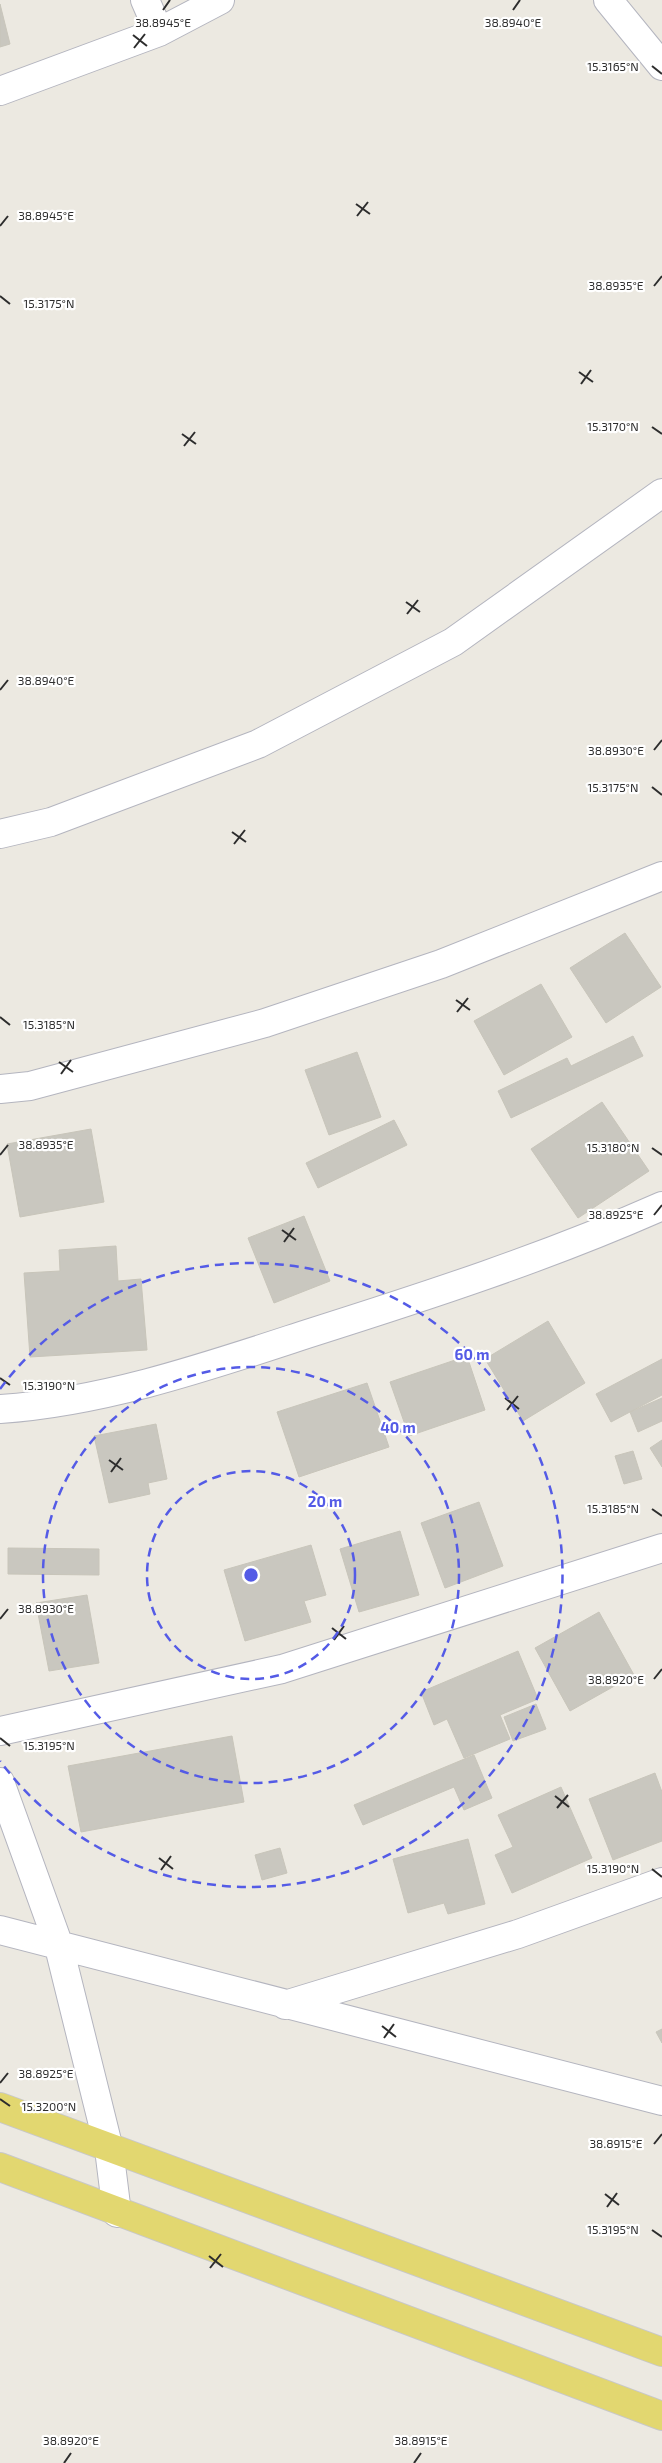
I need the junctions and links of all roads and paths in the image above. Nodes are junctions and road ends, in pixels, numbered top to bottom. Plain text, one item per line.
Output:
1 (145, 0) edge
2 (220, 0) edge
3 (608, 0) edge
4 (160, 32) junction
5 (662, 66) edge
6 (0, 91) edge
7 (662, 493) edge
8 (0, 834) edge
9 (662, 876) edge
10 (0, 1089) edge
11 (662, 1206) edge
12 (0, 1408) edge
13 (662, 1548) edge
14 (0, 1730) edge
15 (0, 1782) edge
16 (662, 1882) edge
17 (0, 1930) edge
18 (58, 1944) junction
19 (285, 2005) junction
20 (662, 2101) edge
21 (0, 2107) edge
22 (110, 2149) junction
23 (0, 2167) edge
24 (117, 2213) junction
25 (662, 2352) edge
26 (662, 2416) edge

1 - 4 street
2 - 4 street
3 - 5 street
4 - 6 street
7 - 8 street
9 - 10 street
11 - 12 street
13 - 14 street
15 - 18 street
16 - 19 street
17 - 18 street
18 - 19 street
18 - 22 street
19 - 20 street
21 - 22 main road
22 - 24 street
22 - 25 main road
23 - 24 main road
24 - 26 main road

